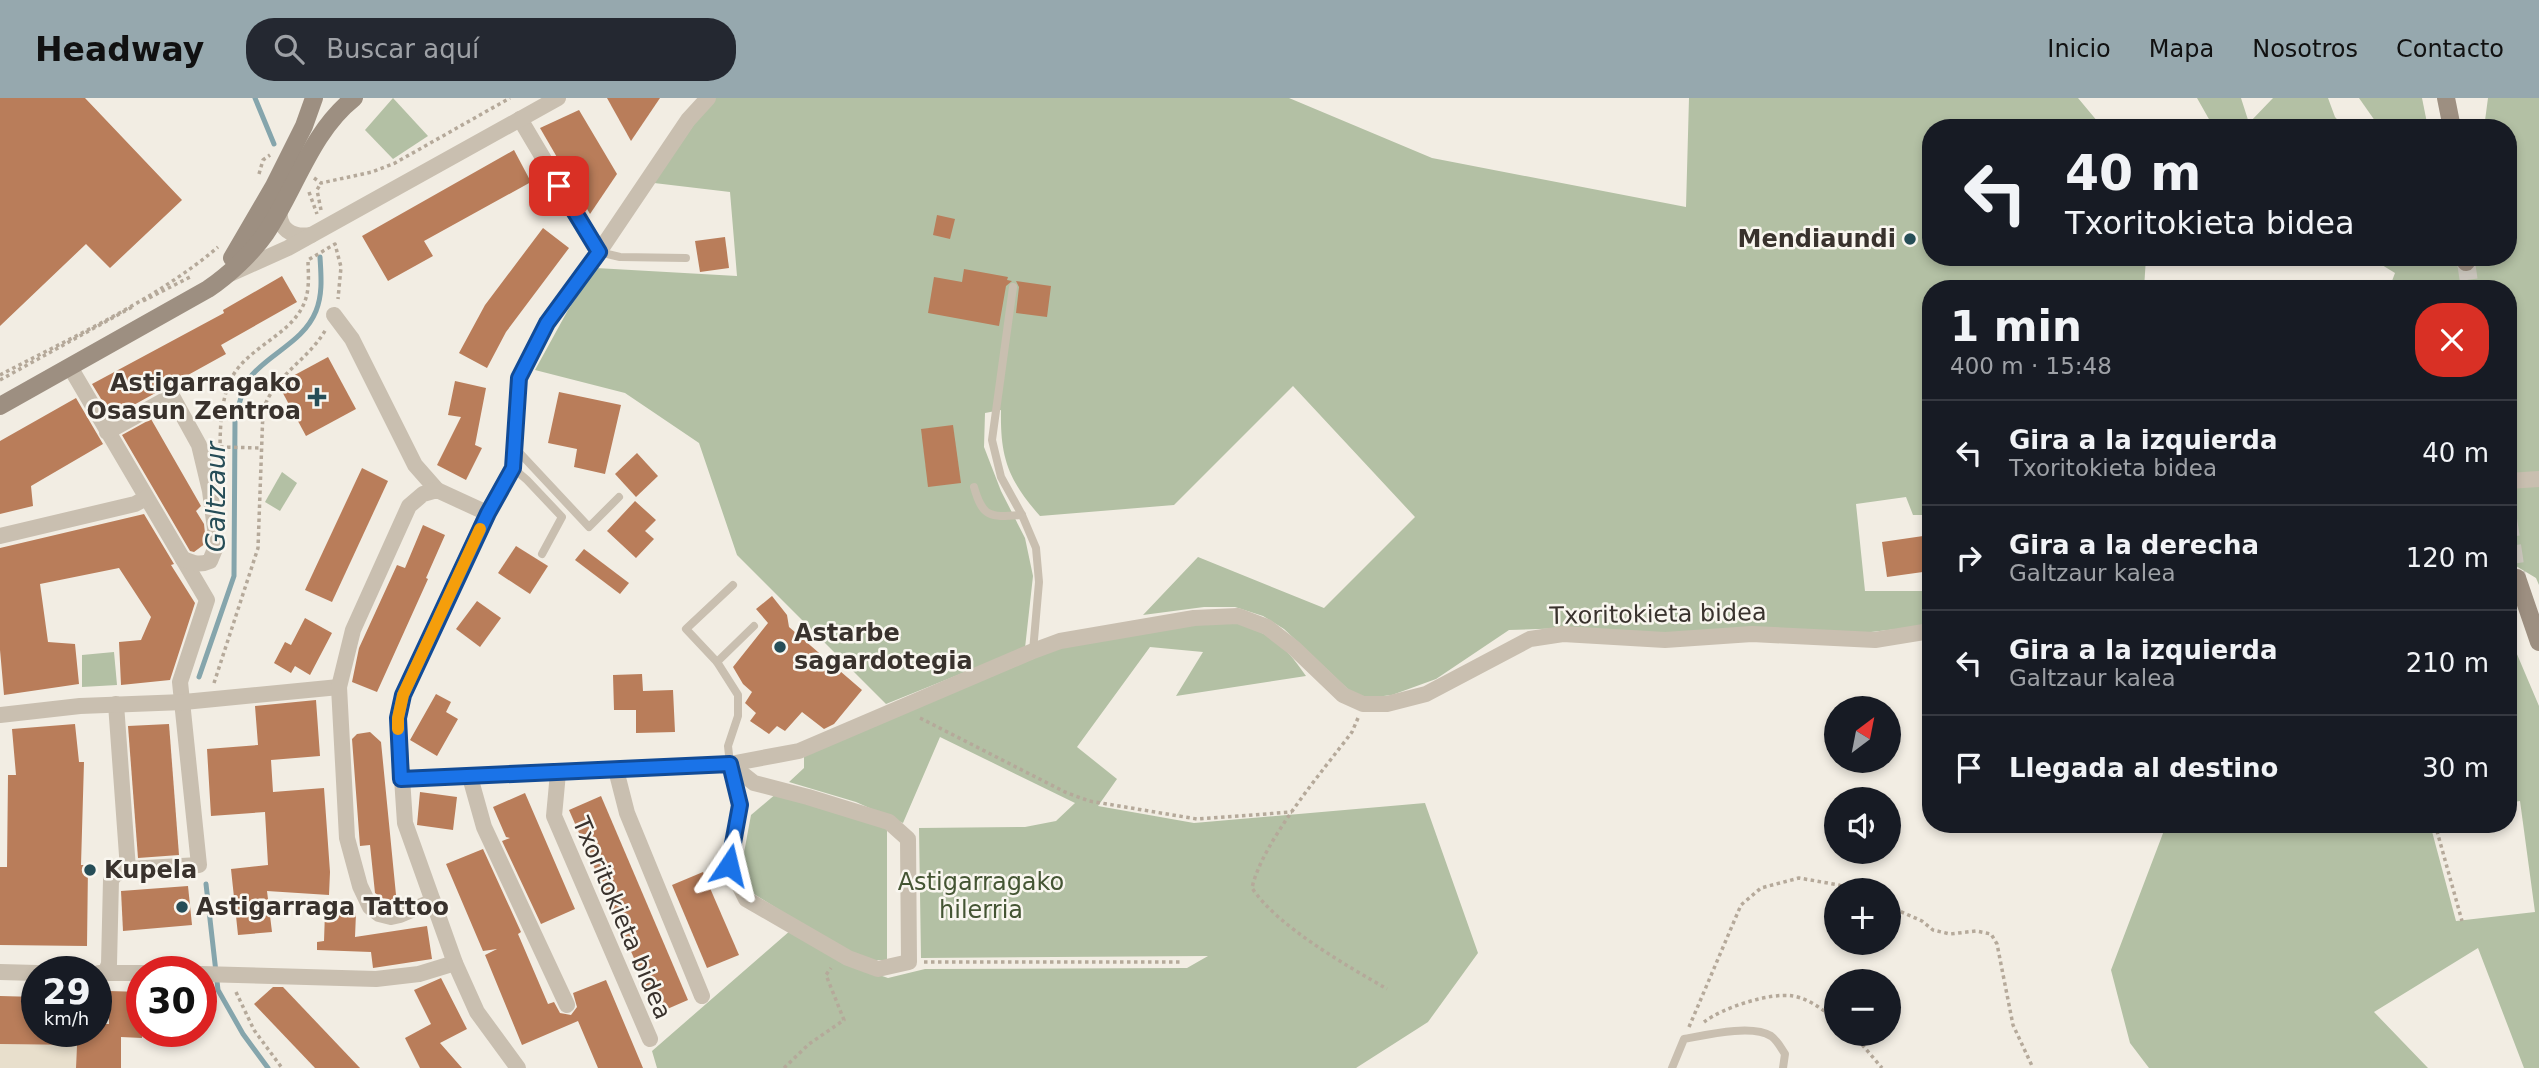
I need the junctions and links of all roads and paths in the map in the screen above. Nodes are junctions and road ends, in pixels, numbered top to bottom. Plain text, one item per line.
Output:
1 (314, 98) edge
2 (355, 98) edge
3 (510, 98) edge
4 (558, 98) edge
5 (708, 98) edge
6 (2446, 98) edge
7 (520, 119) junction
8 (2450, 119) edge
9 (298, 173) junction
10 (321, 183) junction
11 (267, 184) junction
12 (280, 208) junction
13 (314, 234) junction
14 (262, 238) junction
15 (219, 246) dead end
16 (288, 248) junction
17 (599, 252) junction
18 (686, 258) dead end
19 (196, 274) dead end
20 (226, 276) junction
21 (1013, 287) dead end
22 (196, 295) junction
23 (334, 315) junction
24 (70, 367) junction
25 (0, 378) edge
26 (0, 406) edge
27 (107, 432) junction
28 (220, 447) junction
29 (261, 448) junction
30 (516, 449) junction
31 (220, 460) dead end
32 (513, 468) junction
33 (2539, 479) edge
34 (2517, 480) edge
35 (974, 487) dead end
36 (437, 490) junction
37 (619, 497) dead end
38 (146, 498) junction
39 (488, 513) junction
40 (1022, 515) junction
41 (0, 536) edge
42 (542, 554) dead end
43 (183, 559) junction
44 (2518, 578) tunnel mouth
45 (733, 585) dead end
46 (754, 626) dead end
47 (1922, 632) edge
48 (2539, 642) edge
49 (1032, 651) junction
50 (717, 662) junction
51 (339, 687) junction
52 (209, 699) junction
53 (184, 702) junction
54 (116, 704) junction
55 (1363, 704) junction
56 (897, 710) junction
57 (0, 715) edge
58 (730, 764) junction
59 (616, 770) junction
60 (558, 773) junction
61 (470, 777) junction
62 (401, 779) junction
63 (1292, 812) junction
64 (2438, 833) edge
65 (128, 869) junction
66 (1824, 882) edge
67 (433, 901) junction
68 (1901, 911) edge
69 (2462, 921) dead end
70 (841, 955) junction
71 (110, 956) edge
72 (909, 961) junction
73 (1181, 962) dead end
74 (455, 963) junction
75 (0, 972) edge
76 (21, 972) edge
77 (217, 975) edge
78 (230, 975) junction
79 (1387, 989) dead end
80 (702, 996) dead end
81 (566, 1005) dead end
82 (1824, 1010) edge
83 (650, 1039) dead end
84 (1684, 1039) junction
85 (1863, 1046) edge
86 (282, 1068) edge
87 (518, 1068) edge
88 (784, 1068) edge
89 (1672, 1068) edge
90 (1783, 1068) edge
91 (1882, 1068) edge
92 (2033, 1068) edge

1 - 9 main road
2 - 9 main road
3 - 10 path
4 - 7 street
5 - 17 street
6 - 8 main road
7 - 13 street
7 - 17 street
9 - 10 path
9 - 10 path
9 - 11 main road
9 - 11 path
9 - 12 main road
11 - 14 street
11 - 22 main road
12 - 13 street
12 - 14 main road
13 - 16 street
14 - 16 street
14 - 20 main road
15 - 25 path
16 - 20 street
17 - 18 lane
17 - 30 street
19 - 25 path
20 - 22 main road
21 - 40 lane
22 - 24 main road
23 - 28 path
23 - 29 path
23 - 36 street
24 - 26 main road
24 - 27 street
27 - 38 street
27 - 43 street
28 - 29 path
28 - 31 path
29 - 52 path
30 - 32 street
30 - 37 lane
32 - 39 street
32 - 42 lane
33 - 34 street
35 - 40 lane
36 - 39 street
36 - 51 street
38 - 41 street
38 - 43 street
39 - 62 street
40 - 49 lane
43 - 53 street
44 - 48 main road
45 - 50 lane
46 - 50 lane
47 - 55 street, Txoritokieta bidea
49 - 55 street
49 - 56 street
50 - 58 lane
51 - 52 street
51 - 67 street
52 - 53 street
53 - 54 street
53 - 65 street
54 - 57 street
54 - 65 street
55 - 63 path
56 - 58 street
56 - 63 path
58 - 59 street
58 - 70 street
58 - 72 street
59 - 60 street
59 - 80 street, Txoritokieta bidea
60 - 61 street
60 - 83 street, Txoritokieta bidea
61 - 62 street
61 - 81 street
62 - 67 street
63 - 79 path
64 - 69 path
65 - 71 street
66 - 84 path
67 - 74 street
68 - 92 path
70 - 72 street
70 - 88 path
72 - 73 path
74 - 78 street
74 - 87 street
75 - 76 street
77 - 78 street
78 - 86 path
82 - 84 path
84 - 89 lane
84 - 90 lane
85 - 91 path

